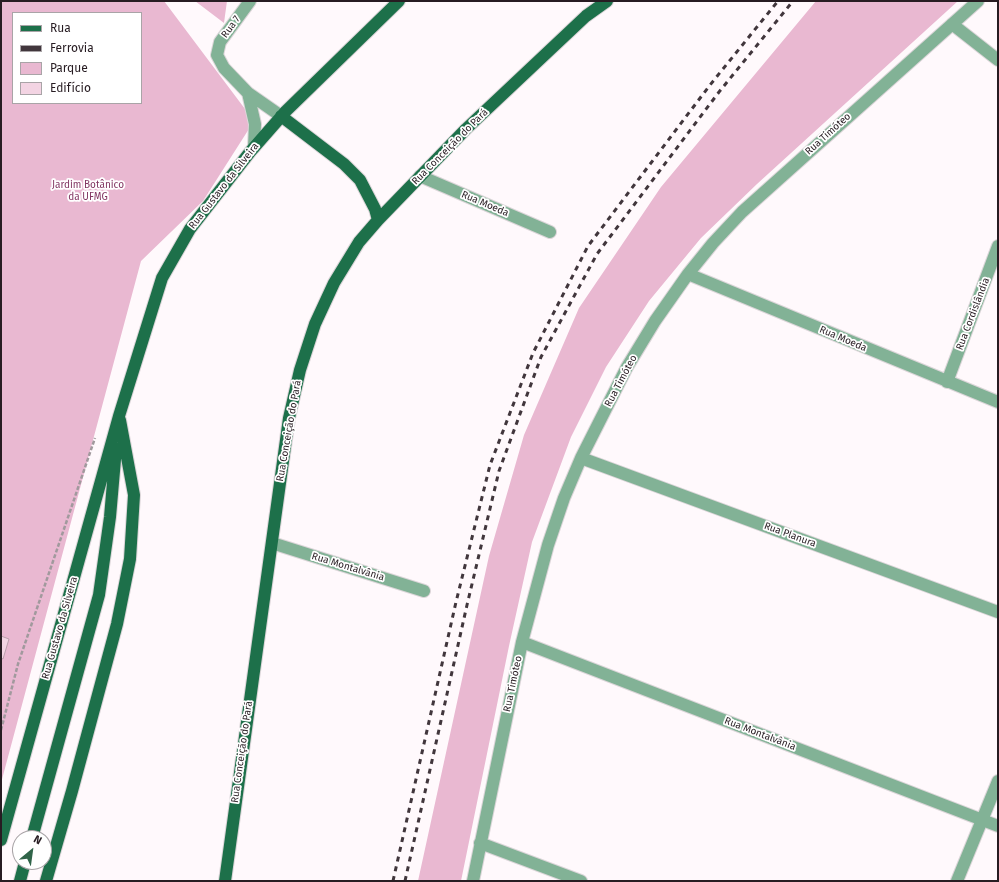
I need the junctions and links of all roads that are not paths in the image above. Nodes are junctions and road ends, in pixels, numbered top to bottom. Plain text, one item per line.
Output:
1 (250, 1) edge
2 (399, 1) edge
3 (607, 1) edge
4 (978, 1) edge
5 (952, 24) junction
6 (998, 60) edge
7 (248, 93) junction
8 (281, 116) junction
9 (254, 147) junction
10 (420, 176) junction
11 (378, 220) junction
12 (550, 232) dead end
13 (998, 246) edge
14 (688, 274) junction
15 (947, 382) junction
16 (998, 402) edge
17 (119, 416) junction
18 (581, 458) junction
19 (272, 543) junction
20 (424, 591) dead end
21 (998, 612) edge
22 (522, 642) junction
23 (998, 781) edge
24 (982, 819) junction
25 (998, 826) edge
26 (34, 830) edge
27 (1, 840) edge
28 (480, 843) junction
29 (23, 870) edge
30 (20, 881) edge
31 (46, 881) edge
32 (225, 881) edge
33 (474, 881) edge
34 (581, 881) edge
35 (957, 881) edge

1 - 7 street, Rua 7
2 - 8 main road, Rua Gustavo da Silveira
3 - 10 main road, Rua Conceição do Pará
4 - 5 street, Rua Timóteo
5 - 6 street
5 - 14 street, Rua Timóteo
7 - 8 street, Rua 7
7 - 9 street
8 - 9 main road, Rua Gustavo da Silveira
8 - 11 main road
9 - 17 main road, Rua Gustavo da Silveira
10 - 11 main road, Rua Conceição do Pará
10 - 12 street, Rua Moeda
11 - 19 main road, Rua Conceição do Pará
13 - 15 street, Rua Cordislândia
14 - 15 street, Rua Moeda
14 - 18 street, Rua Timóteo
15 - 16 street, Rua Moeda
17 - 26 main road, Rua Gustavo da Silveira
17 - 27 main road, Rua Gustavo da Silveira
17 - 31 main road
18 - 21 street, Rua Planura
18 - 22 street, Rua Timóteo
19 - 20 street, Rua Montalvânia
19 - 32 main road, Rua Conceição do Pará
22 - 24 street, Rua Montalvânia
22 - 28 street, Rua Timóteo
23 - 24 street
24 - 25 street, Rua Montalvânia
24 - 35 street
28 - 33 street, Rua Timóteo
28 - 34 street
29 - 30 main road

